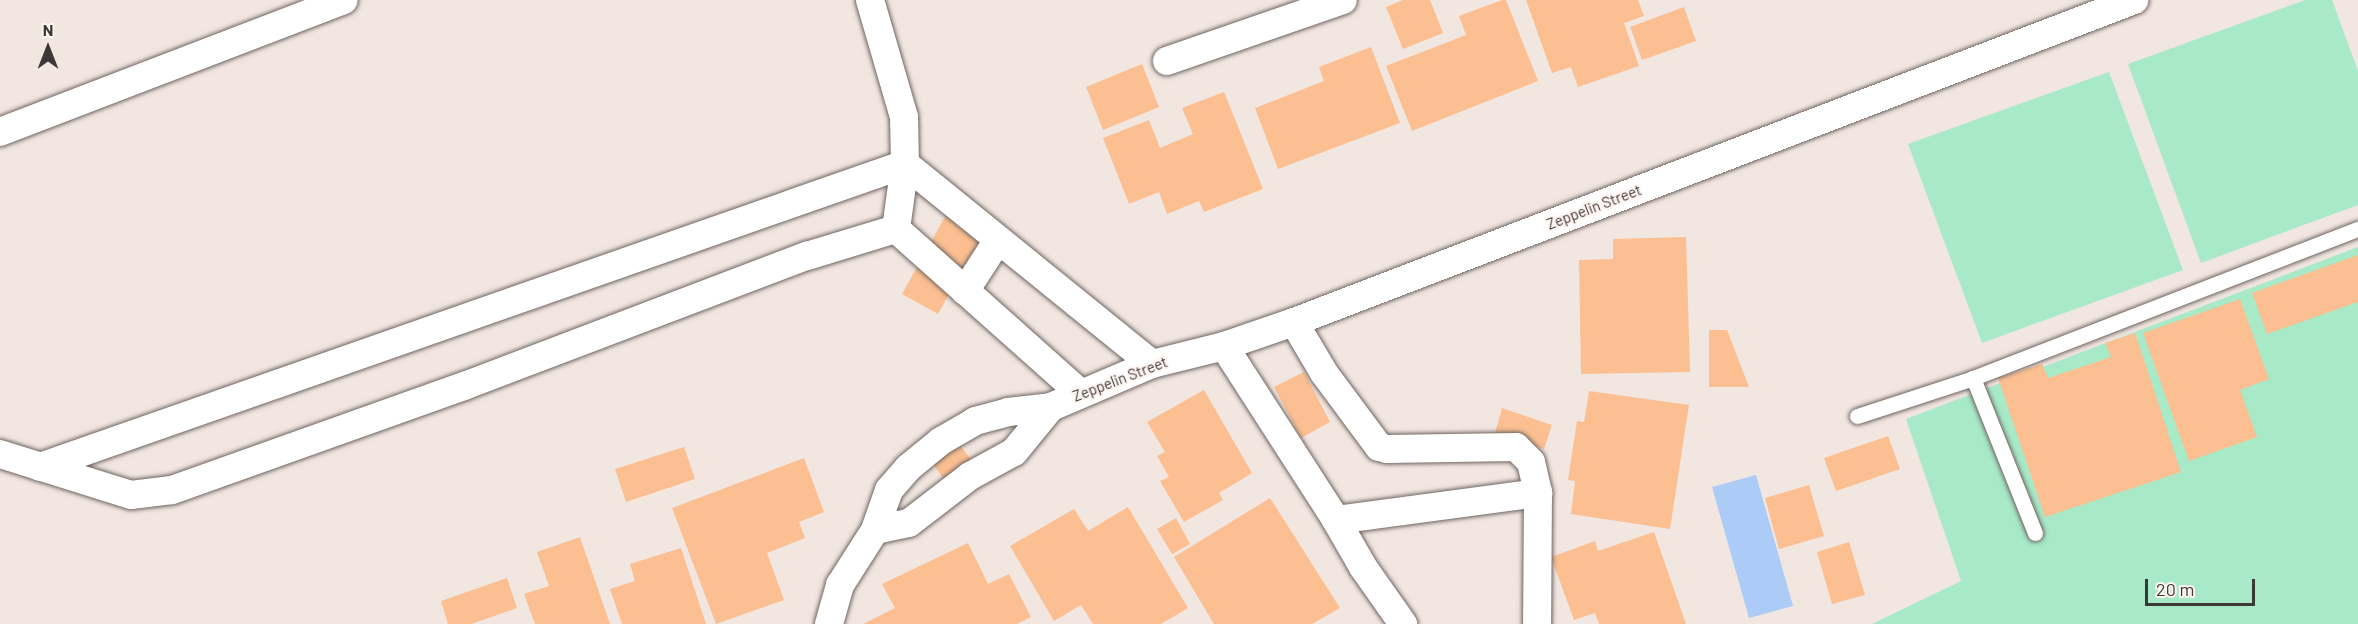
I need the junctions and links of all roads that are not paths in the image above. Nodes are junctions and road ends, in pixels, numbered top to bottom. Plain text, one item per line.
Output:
1 (344, 0) edge
2 (870, 0) edge
3 (1343, 0) edge
4 (2134, 0) edge
5 (1282, 10) edge
6 (1167, 61) dead end
7 (0, 132) edge
8 (905, 164) junction
9 (2358, 229) edge
10 (896, 230) junction
11 (998, 240) junction
12 (965, 291) junction
13 (1294, 322) junction
14 (1224, 346) junction
15 (1152, 364) junction
16 (1973, 378) junction
17 (1080, 393) junction
18 (1051, 407) junction
19 (1857, 416) dead end
20 (0, 453) edge
21 (40, 467) junction
22 (1538, 494) junction
23 (1336, 520) junction
24 (875, 530) junction
25 (2035, 534) dead end
26 (829, 624) edge
27 (1403, 624) edge
28 (1537, 624) edge

1 - 7 street
2 - 8 street
3 - 5 street
4 - 13 street, Zeppelin Street
5 - 6 street
8 - 10 street
8 - 11 street
8 - 21 street
9 - 16 lane
10 - 12 street
10 - 21 street
11 - 12 street
11 - 15 street
12 - 17 street
13 - 14 street, Zeppelin Street
13 - 22 street
14 - 15 street, Zeppelin Street
14 - 23 street
15 - 17 street, Zeppelin Street
16 - 19 lane
16 - 25 lane
17 - 18 street, Zeppelin Street
18 - 24 street
18 - 24 street
20 - 21 street
22 - 23 street
22 - 28 street
23 - 27 street
24 - 26 street

